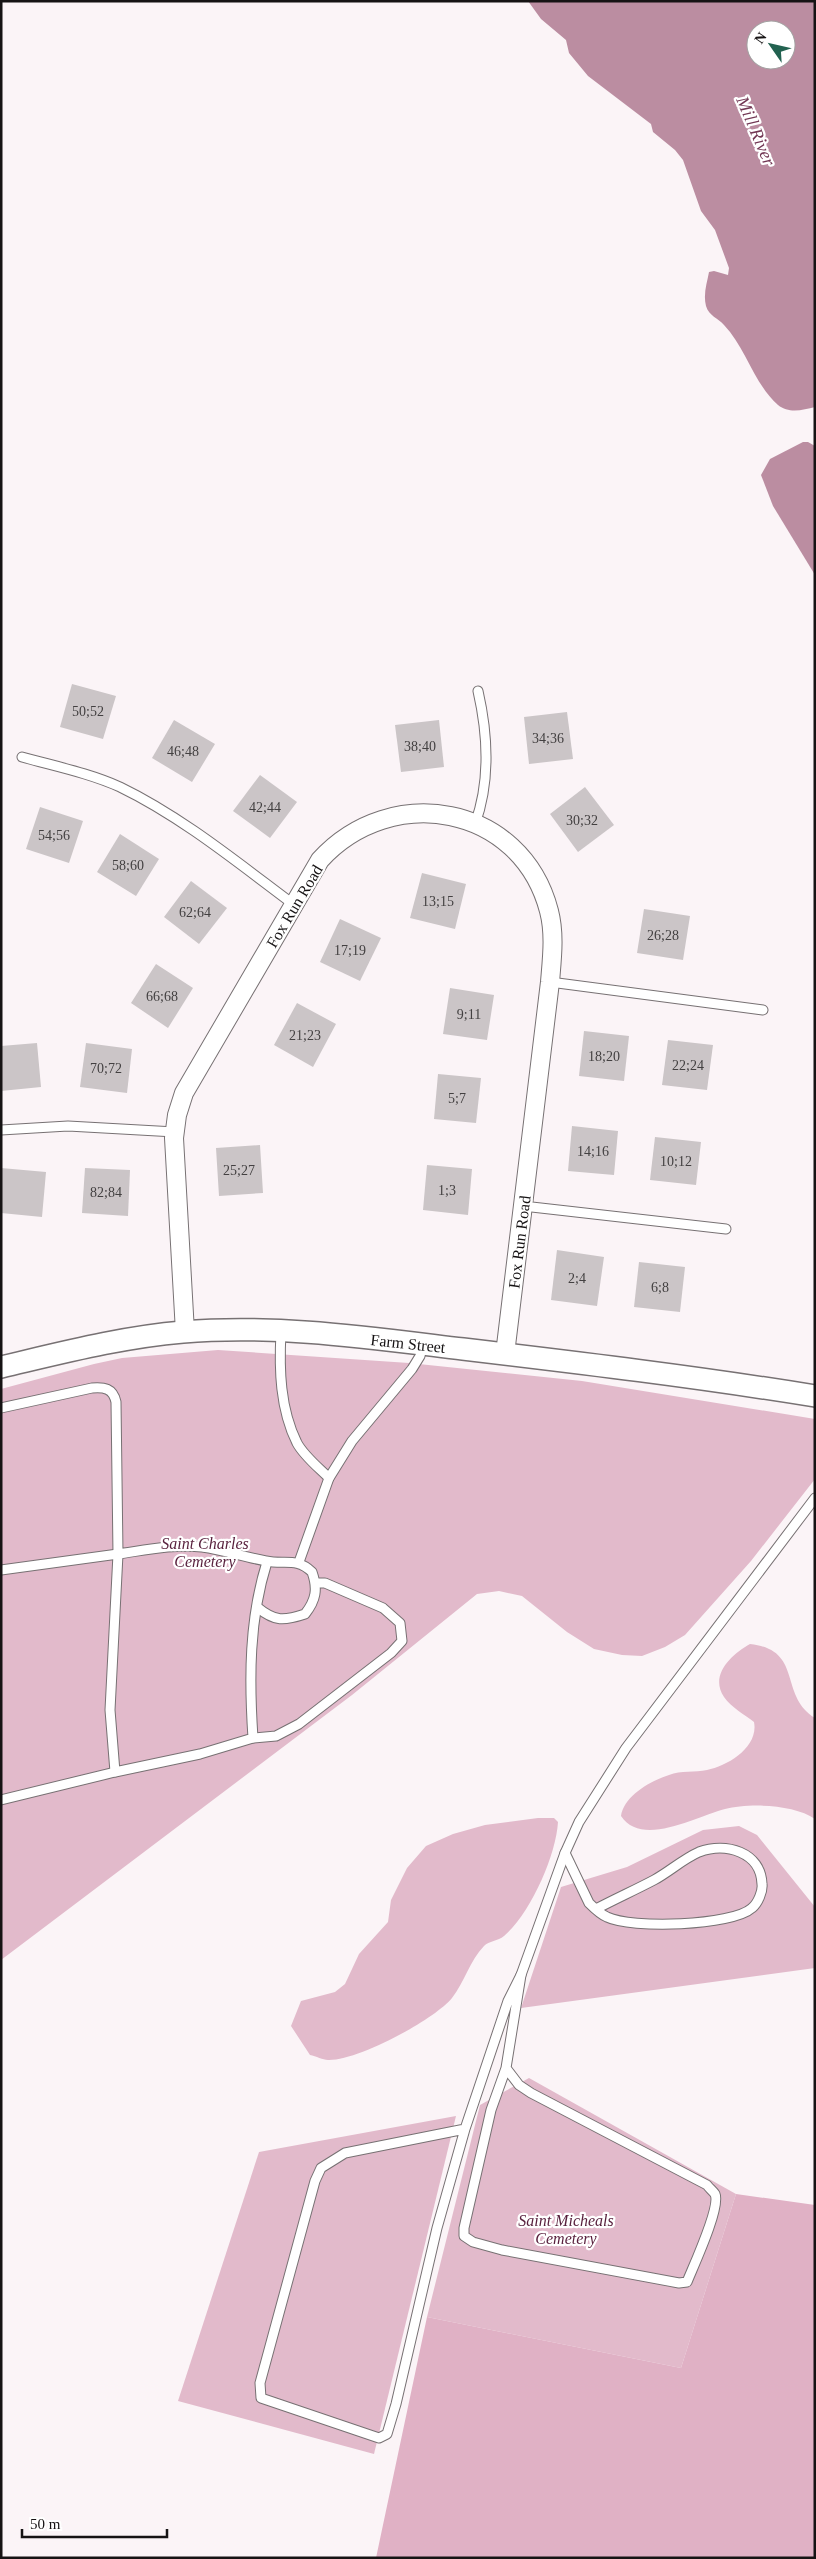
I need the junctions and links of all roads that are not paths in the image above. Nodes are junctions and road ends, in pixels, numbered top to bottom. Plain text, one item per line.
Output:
1 (478, 691) dead end
2 (22, 757) dead end
3 (475, 824) junction
4 (294, 904) junction
5 (550, 982) junction
6 (763, 1010) dead end
7 (1, 1130) edge
8 (175, 1132) junction
9 (523, 1206) junction
10 (726, 1229) dead end
11 (185, 1332) junction
12 (281, 1332) junction
13 (423, 1344) junction
14 (505, 1354) junction
15 (1, 1367) edge
16 (815, 1396) edge
17 (1, 1408) edge
18 (328, 1478) junction
19 (813, 1503) edge
20 (118, 1554) junction
21 (267, 1562) junction
22 (299, 1562) junction
23 (1, 1570) edge
24 (316, 1582) junction
25 (257, 1607) junction
26 (252, 1738) junction
27 (115, 1772) junction
28 (1, 1800) edge
29 (565, 1853) junction
30 (596, 1909) junction
31 (521, 1975) junction
32 (506, 2068) junction
33 (466, 2129) junction

1 - 3 lane
2 - 4 lane
3 - 4 street, Fox Run Road
3 - 5 street, Fox Run Road
4 - 8 street, Fox Run Road
5 - 6 lane
5 - 9 street, Fox Run Road
7 - 8 lane
8 - 11 street, Fox Run Road
9 - 10 lane
9 - 14 street, Fox Run Road
11 - 12 street, Farm Street
11 - 15 street, Farm Street
12 - 13 street, Farm Street
12 - 18 lane
13 - 14 street, Farm Street
13 - 18 lane
14 - 16 street, Farm Street
17 - 20 lane
18 - 22 lane
19 - 29 lane
20 - 21 lane
20 - 23 lane
20 - 27 lane
21 - 22 lane
21 - 25 lane
22 - 24 lane
24 - 25 lane
24 - 26 lane
25 - 26 lane
26 - 27 lane
27 - 28 lane
29 - 30 lane
29 - 31 lane
30 - 30 lane
31 - 32 lane
31 - 33 lane
32 - 32 lane
33 - 33 lane

